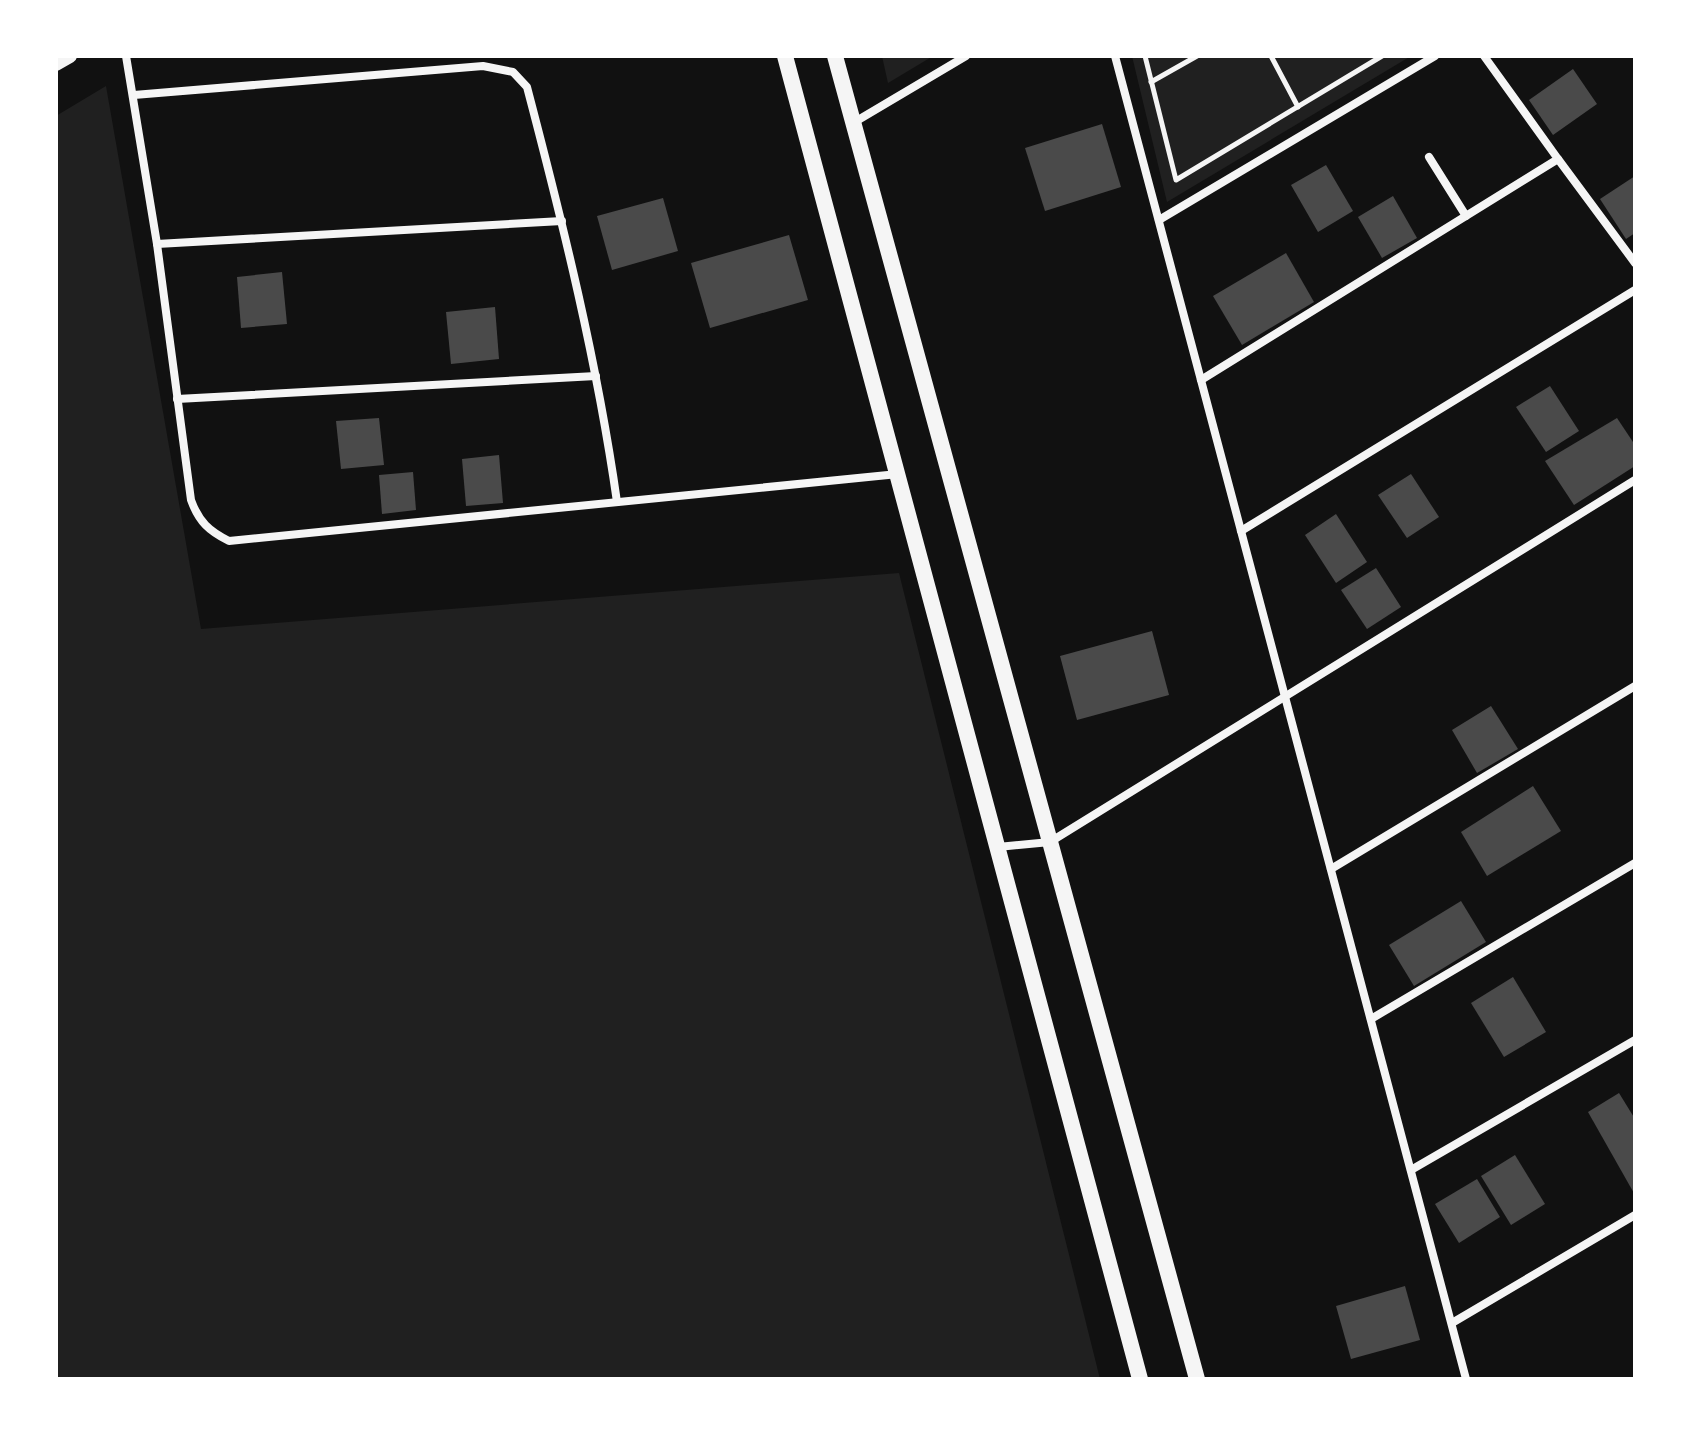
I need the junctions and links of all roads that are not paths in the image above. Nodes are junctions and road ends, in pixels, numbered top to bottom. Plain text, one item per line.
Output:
1 (70, 56) edge
2 (126, 56) edge
3 (785, 56) edge
4 (835, 56) edge
5 (966, 56) edge
6 (1115, 56) edge
7 (1435, 56) edge
8 (1484, 56) edge
9 (56, 64) edge
10 (134, 95) junction
11 (852, 124) junction
12 (1429, 157) dead end
13 (1558, 159) junction
14 (1466, 216) junction
15 (1159, 220) junction
16 (562, 221) junction
17 (157, 244) junction
18 (1635, 263) edge
19 (1635, 290) edge
20 (596, 376) junction
21 (1201, 380) junction
22 (177, 399) junction
23 (899, 474) junction
24 (1635, 480) edge
25 (617, 502) junction
26 (1241, 531) junction
27 (1635, 686) edge
28 (1286, 696) junction
29 (1050, 842) junction
30 (998, 847) junction
31 (1635, 863) edge
32 (1331, 869) junction
33 (1371, 1019) junction
34 (1635, 1040) edge
35 (1411, 1170) junction
36 (1635, 1215) edge
37 (1452, 1323) junction
38 (1140, 1379) edge
39 (1197, 1379) edge
40 (1466, 1379) edge

1 - 9 street
2 - 10 street
3 - 23 main road
4 - 11 main road
5 - 11 street
6 - 15 street
7 - 15 street
8 - 13 street
10 - 16 street
10 - 17 street
11 - 29 main road
12 - 14 street
13 - 14 street
13 - 18 street
14 - 21 street
15 - 21 street
16 - 17 street
16 - 20 street
17 - 22 street
19 - 26 street
20 - 22 street
20 - 25 street
21 - 26 street
22 - 25 street
23 - 25 street
23 - 30 main road
24 - 28 street
26 - 28 street
27 - 32 street
28 - 29 street
28 - 32 street
29 - 30 street
29 - 39 main road
30 - 38 main road
31 - 33 street
32 - 33 street
33 - 35 street
34 - 35 street
35 - 37 street
36 - 37 street
37 - 40 street

